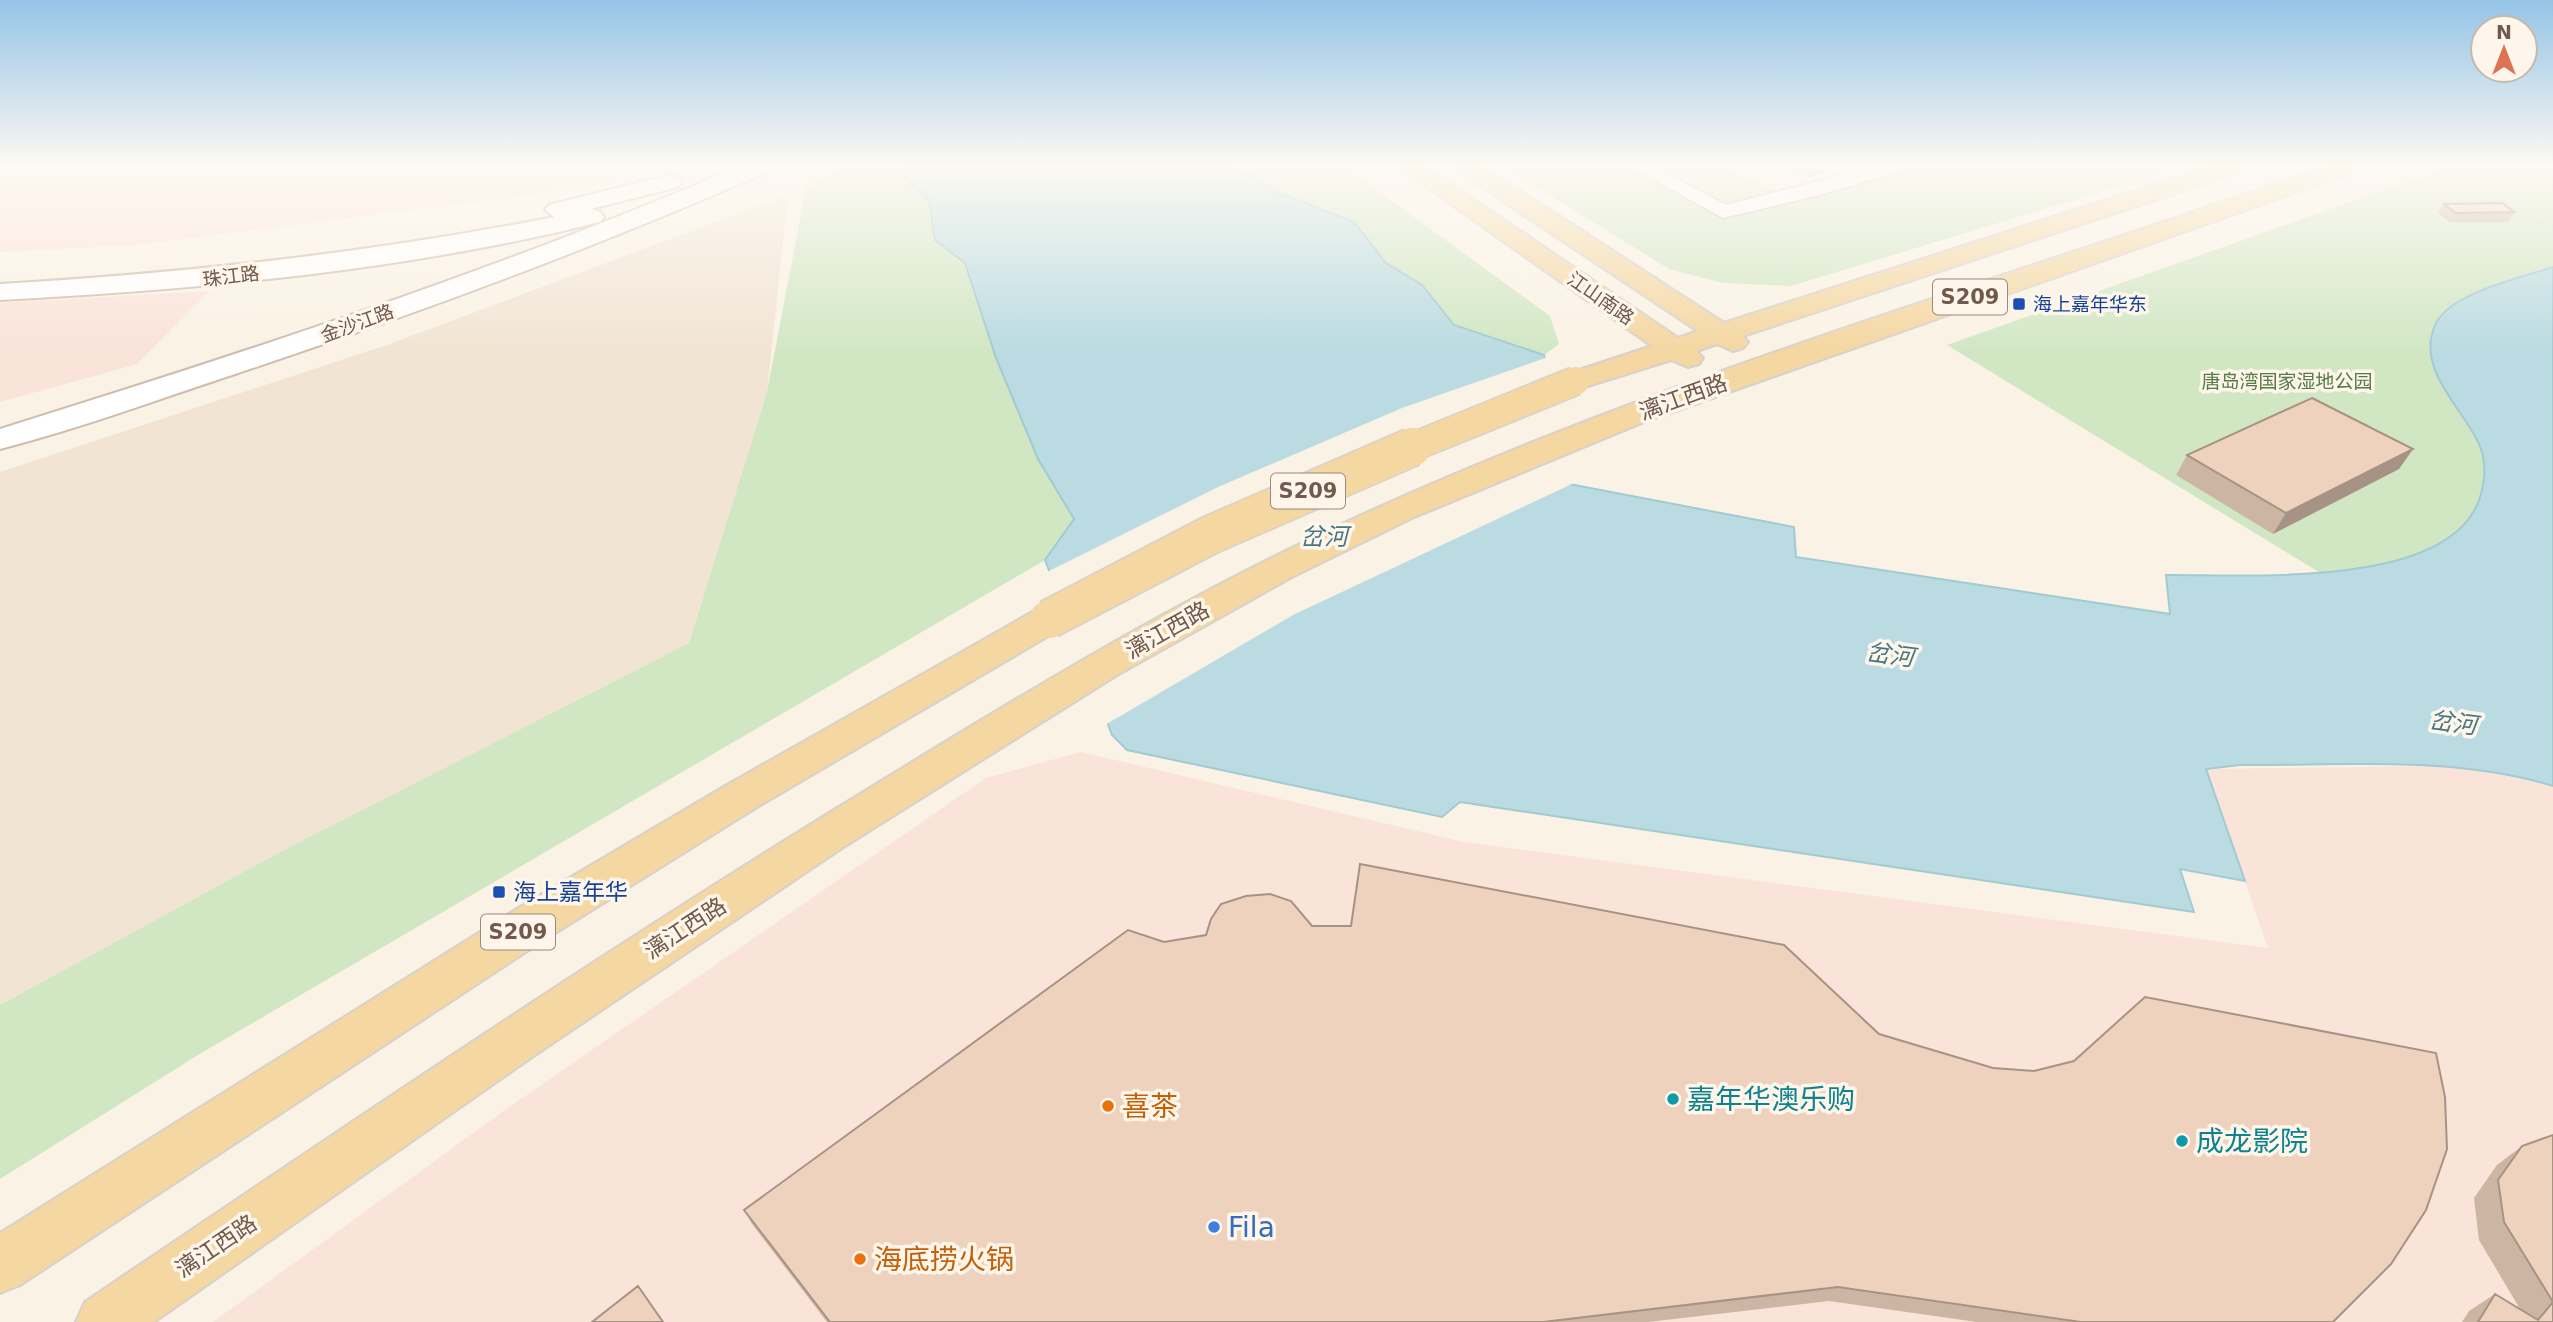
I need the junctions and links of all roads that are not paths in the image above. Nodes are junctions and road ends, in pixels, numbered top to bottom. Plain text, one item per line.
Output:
1 (446, 229) edge
2 (532, 229) edge
3 (601, 229) edge
4 (1500, 229) edge
5 (1561, 229) edge
6 (2042, 229) edge
7 (2167, 229) edge
8 (0, 275) edge
9 (0, 292) edge
10 (1719, 334) junction
11 (1674, 348) junction
12 (1771, 365) junction
13 (1723, 382) junction
14 (0, 439) edge
15 (0, 1265) edge
16 (105, 1322) edge

1 - 8 main road, 珠江路
2 - 9 main road, 珠江路
3 - 14 main road, 金沙江路
4 - 11 main road, 江山南路
5 - 10 main road, 江山南路
6 - 10 main road, 漓江西路 / S209
7 - 12 main road, 漓江西路 / S209
10 - 11 main road, 漓江西路 / S209
10 - 12 main road, 江山南路
11 - 13 main road, 江山南路
11 - 15 main road, 漓江西路 / S209, bridge
12 - 13 main road, 漓江西路 / S209
13 - 16 main road, 漓江西路 / S209

